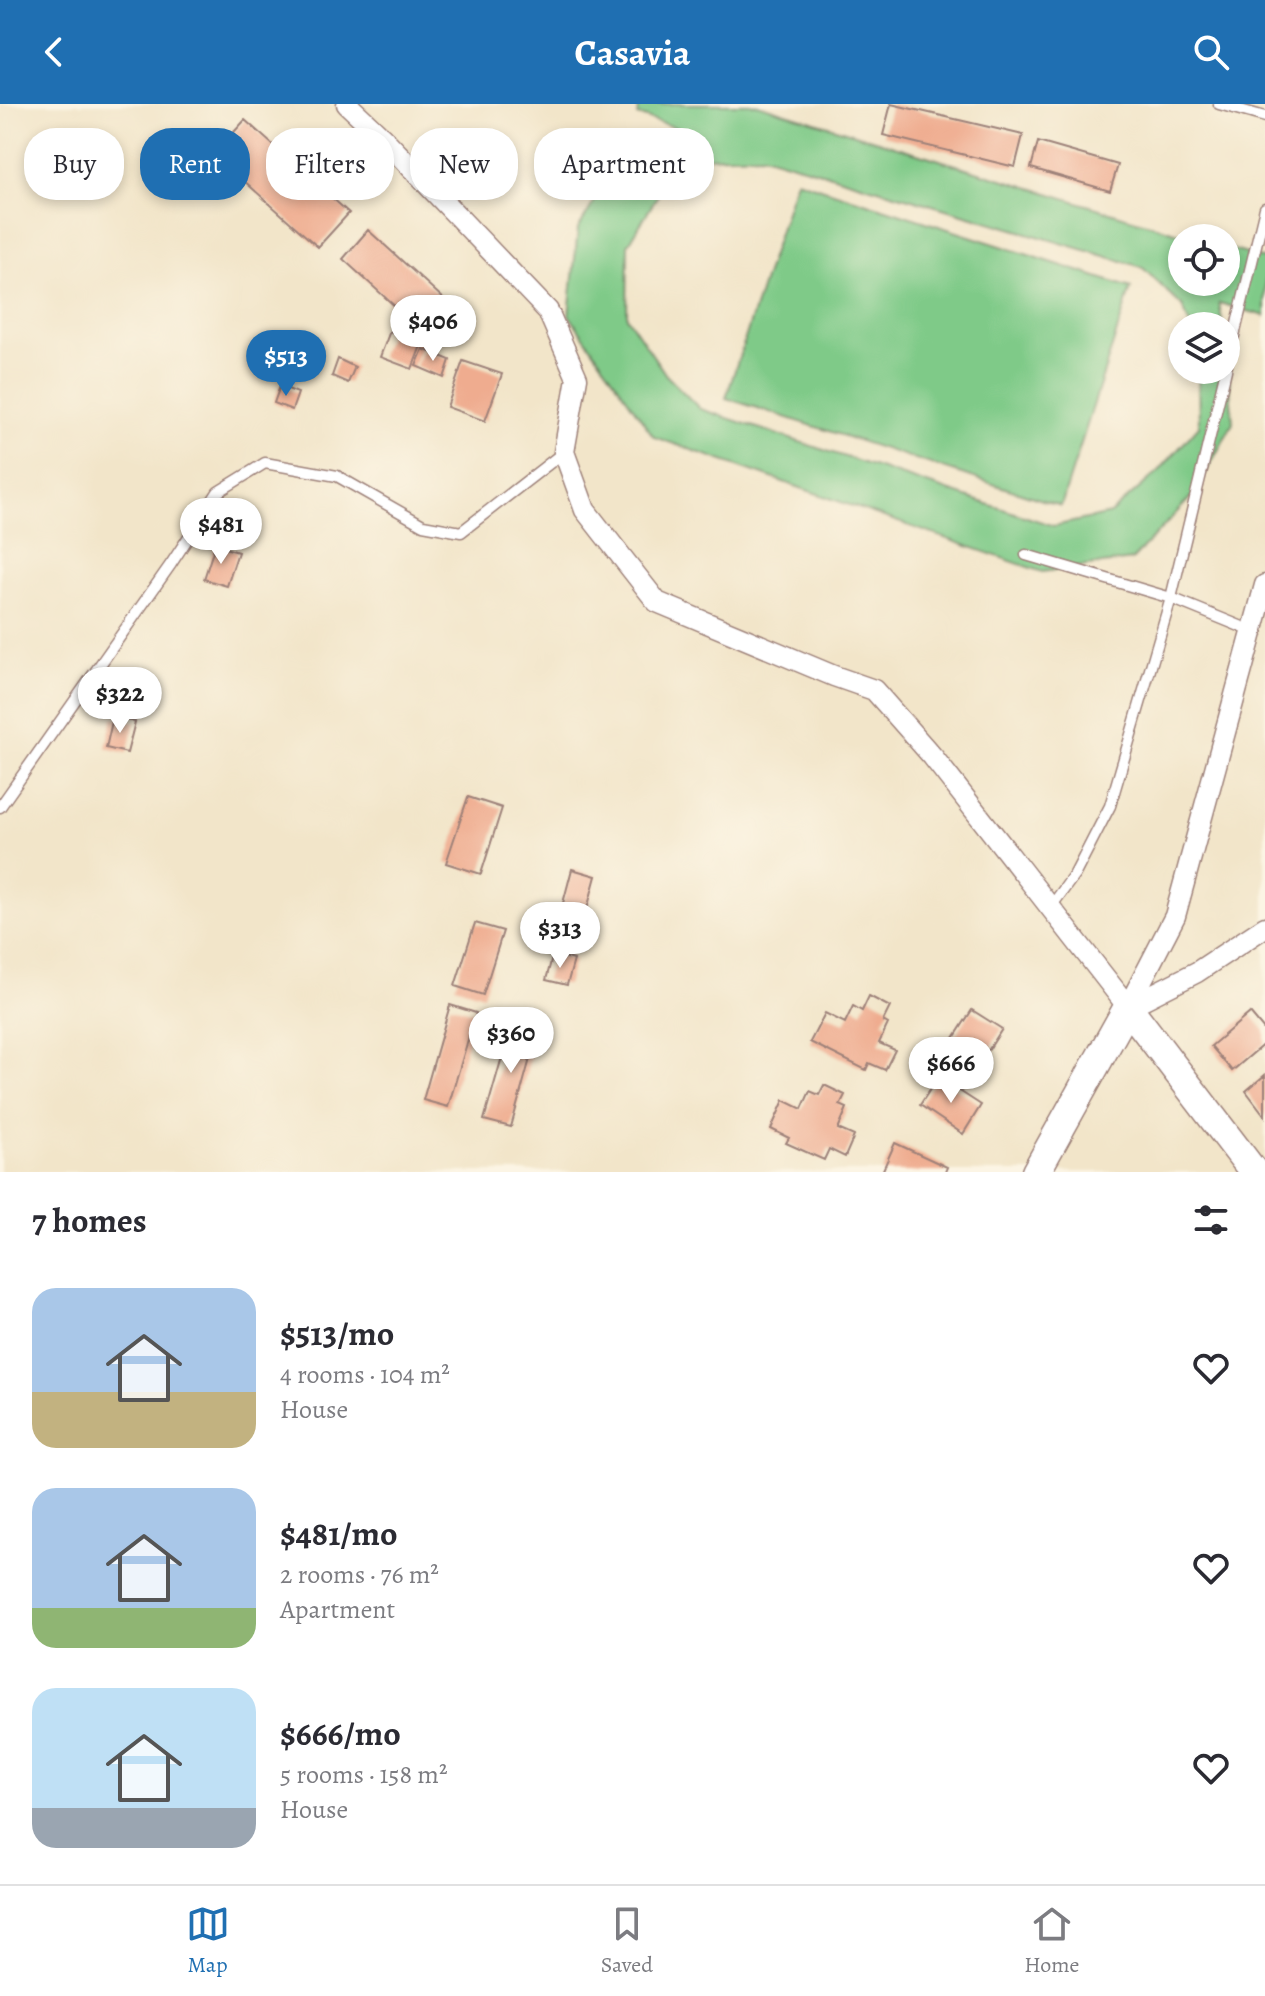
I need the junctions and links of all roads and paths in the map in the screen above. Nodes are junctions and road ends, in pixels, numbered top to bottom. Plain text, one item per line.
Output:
1 (347, 104) edge
2 (1219, 104) edge
3 (1265, 117) edge
4 (1265, 208) edge
5 (1240, 312) edge
6 (1223, 384) edge
7 (564, 452) junction
8 (1026, 555) dead end
9 (1265, 585) edge
10 (1171, 598) junction
11 (1252, 631) junction
12 (0, 807) edge
13 (1050, 908) junction
14 (1265, 927) edge
15 (1128, 1007) junction
16 (1036, 1172) edge
17 (1254, 1172) edge

1 - 7 street
2 - 3 lane
4 - 5 lane
6 - 10 lane
7 - 12 lane
7 - 13 street
8 - 10 lane
9 - 11 street
10 - 11 lane
10 - 13 lane
11 - 15 street
13 - 15 street
14 - 15 street
15 - 16 street
15 - 17 street

